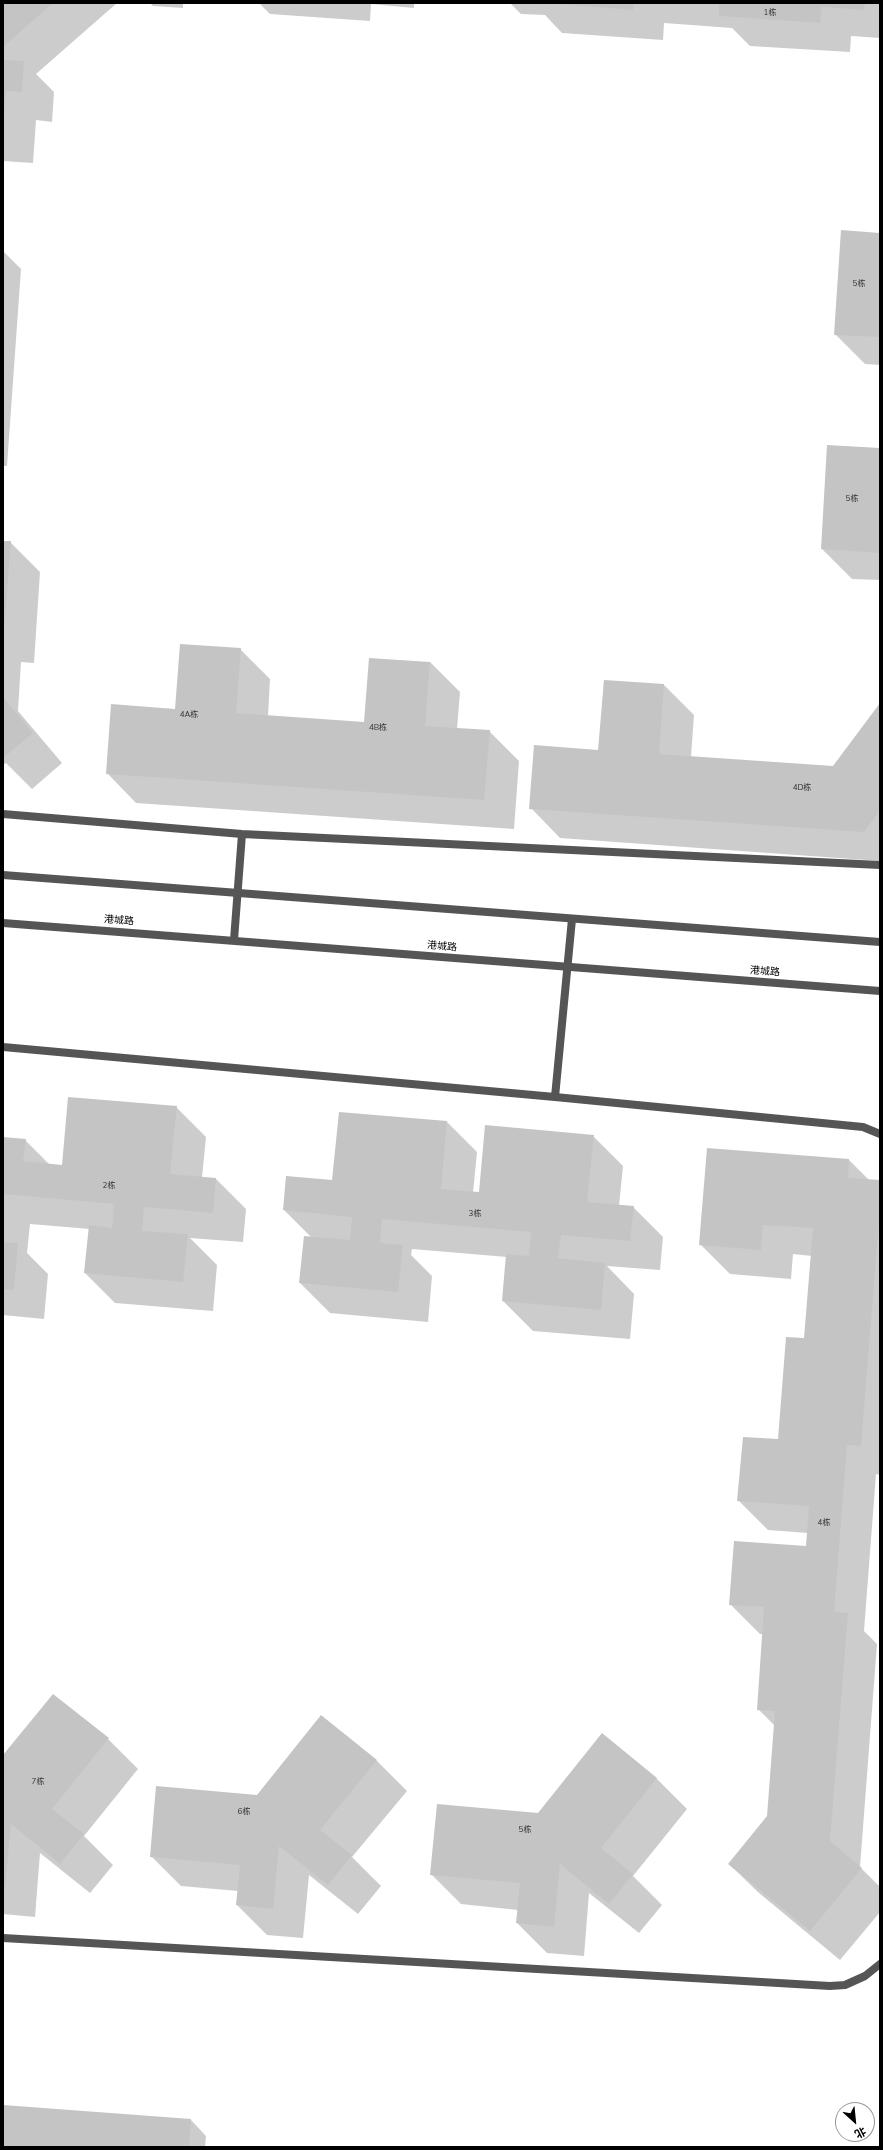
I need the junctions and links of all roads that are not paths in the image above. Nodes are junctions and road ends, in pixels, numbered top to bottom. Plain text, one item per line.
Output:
1 (3, 814) edge
2 (242, 834) junction
3 (880, 865) edge
4 (3, 875) edge
5 (238, 894) junction
6 (572, 919) junction
7 (3, 923) edge
8 (234, 940) junction
9 (880, 942) edge
10 (567, 966) junction
11 (880, 991) edge
12 (3, 1047) edge
13 (555, 1097) junction
14 (880, 1134) edge
15 (3, 1938) edge
16 (880, 1964) edge

1 - 2 street
2 - 3 street
2 - 5 street
4 - 5 street
5 - 6 street
5 - 8 street
6 - 9 street
6 - 10 street
7 - 8 street, 港城路
8 - 10 street, 港城路
10 - 11 street, 港城路
10 - 13 street
12 - 13 street
13 - 14 street
15 - 16 street

